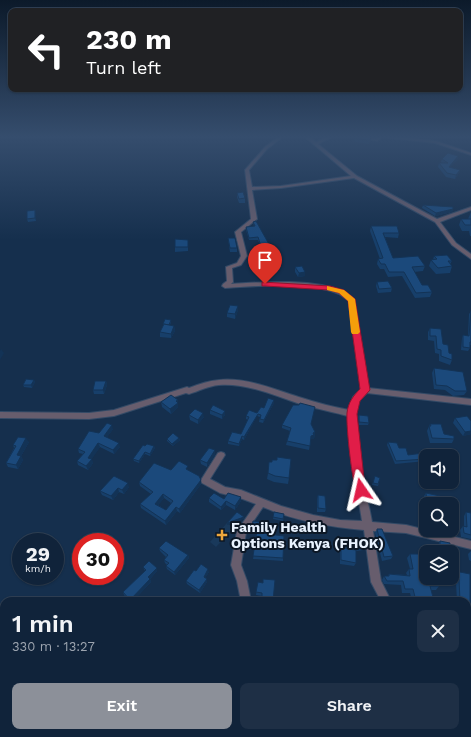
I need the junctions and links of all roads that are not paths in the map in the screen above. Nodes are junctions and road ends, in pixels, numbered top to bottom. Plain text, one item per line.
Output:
1 (247, 171) edge
2 (349, 171) edge
3 (355, 176) junction
4 (249, 188) junction
5 (471, 208) edge
6 (437, 221) junction
7 (471, 257) edge
8 (365, 390) junction
9 (471, 402) edge
10 (352, 414) junction
11 (0, 415) edge
12 (221, 455) dead end
13 (262, 502) junction
14 (368, 526) junction
15 (471, 545) edge
16 (245, 597) edge
17 (384, 597) edge

1 - 4 street
2 - 3 street
3 - 4 street
3 - 6 street
4 - 8 street
5 - 6 street
6 - 7 street
8 - 9 street
8 - 10 street
10 - 11 street
10 - 14 street
12 - 13 street
13 - 14 street
13 - 16 street
14 - 15 street
14 - 17 street

